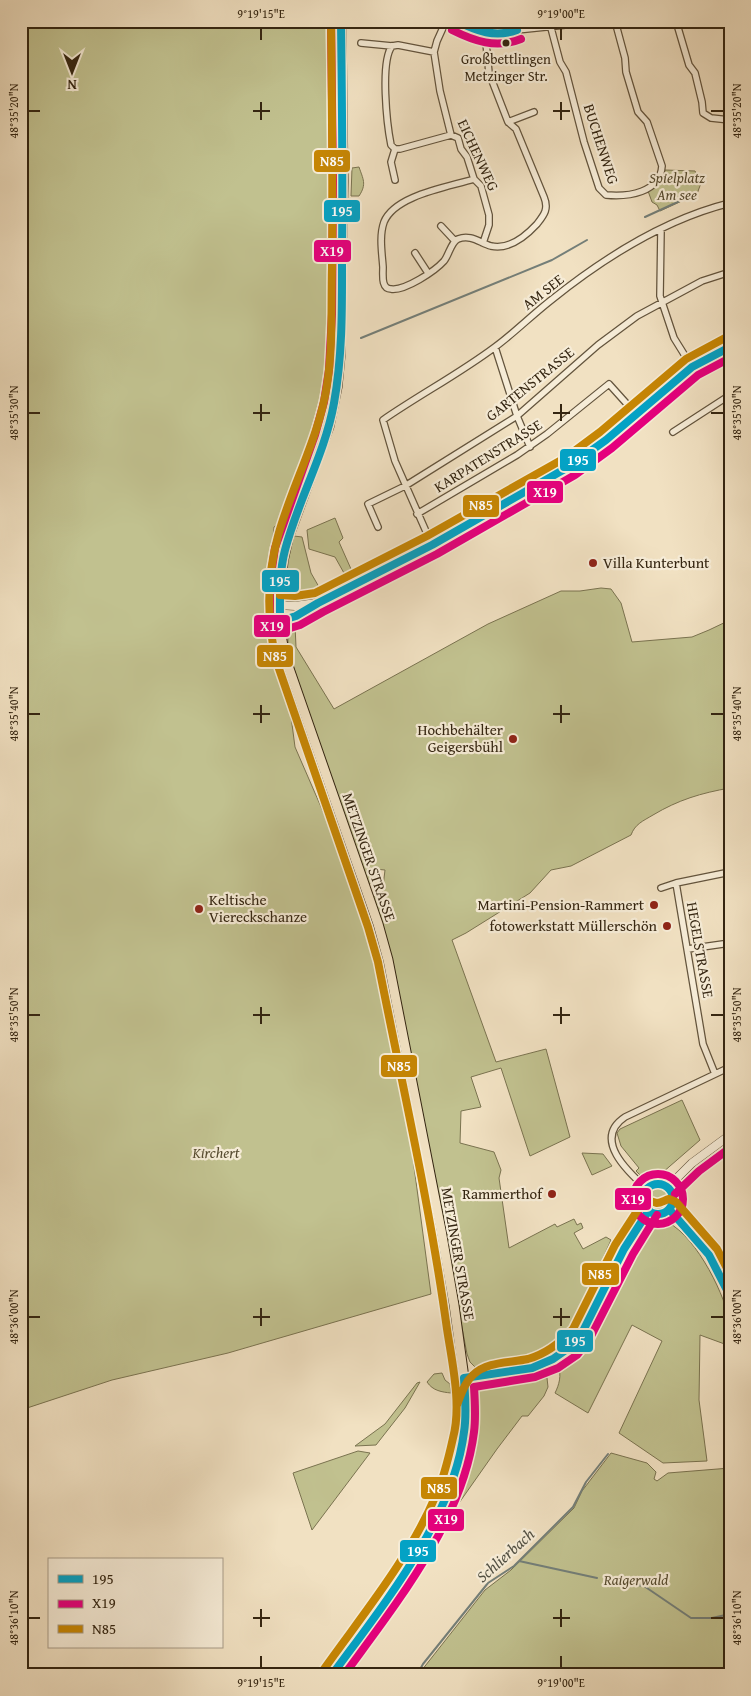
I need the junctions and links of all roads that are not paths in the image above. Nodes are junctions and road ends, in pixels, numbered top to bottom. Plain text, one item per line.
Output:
1 (341, 21) edge
2 (446, 21) edge
3 (456, 21) edge
4 (604, 21) edge
5 (615, 21) edge
6 (676, 21) edge
7 (551, 28) junction
8 (485, 33) junction
9 (362, 43) dead end
10 (392, 46) junction
11 (434, 52) junction
12 (534, 112) dead end
13 (730, 120) edge
14 (508, 122) junction
15 (451, 135) junction
16 (395, 149) junction
17 (474, 179) junction
18 (395, 180) dead end
19 (730, 204) edge
20 (441, 226) dead end
21 (661, 228) junction
22 (455, 241) junction
23 (483, 242) junction
24 (415, 252) dead end
25 (730, 272) edge
26 (428, 273) junction
27 (662, 302) junction
28 (495, 347) junction
29 (730, 347) edge
30 (692, 367) junction
31 (730, 395) edge
32 (636, 414) junction
33 (517, 416) junction
34 (673, 432) dead end
35 (530, 447) junction
36 (405, 486) junction
37 (417, 514) junction
38 (378, 527) dead end
39 (432, 545) junction
40 (318, 603) junction
41 (279, 604) junction
42 (280, 621) junction
43 (730, 872) edge
44 (676, 883) junction
45 (661, 888) dead end
46 (730, 942) edge
47 (688, 949) junction
48 (730, 1067) edge
49 (715, 1074) junction
50 (730, 1135) edge
51 (668, 1187) junction
52 (647, 1188) junction
53 (669, 1209) junction
54 (649, 1210) junction
55 (730, 1297) edge
56 (499, 1373) junction
57 (464, 1378) junction
58 (466, 1409) junction
59 (332, 1675) edge

1 - 41 main road, METZINGER STRASSE
2 - 11 street, EICHENWEG
3 - 8 street
4 - 7 street
5 - 7 street, BUCHENWEG
6 - 13 street
7 - 8 street
8 - 14 street
9 - 10 street
10 - 11 street
10 - 16 street
11 - 15 street, EICHENWEG
12 - 14 street
14 - 23 street
15 - 16 street
15 - 17 street, EICHENWEG
16 - 18 street
17 - 23 street, EICHENWEG
17 - 26 street
19 - 21 street, AM SEE
20 - 22 street
21 - 27 street
21 - 28 street, AM SEE
22 - 23 street
22 - 26 street
24 - 26 street
25 - 27 street, GARTENSTRASSE
27 - 30 street
27 - 33 street, GARTENSTRASSE
28 - 33 street
28 - 36 street, AM SEE
29 - 30 street
30 - 32 street
31 - 34 street
32 - 35 street, KARPATENSTRASSE
32 - 39 street
33 - 35 street
33 - 36 street, GARTENSTRASSE
35 - 37 street, KARPATENSTRASSE
36 - 37 street
36 - 38 street, GARTENSTRASSE
37 - 39 street
39 - 40 street
40 - 41 street
40 - 42 street
41 - 42 main road, METZINGER STRASSE
42 - 57 main road, METZINGER STRASSE
43 - 44 street, HEGELSTRASSE
44 - 45 street
44 - 47 street, HEGELSTRASSE
46 - 47 street
47 - 49 street, HEGELSTRASSE
48 - 49 street
49 - 52 street
50 - 51 street
51 - 52 street
51 - 53 street
52 - 54 street
53 - 54 street
53 - 55 street
54 - 56 street
56 - 57 street
56 - 58 street
57 - 58 main road, METZINGER STRASSE
58 - 59 main road, METZINGER STRASSE

